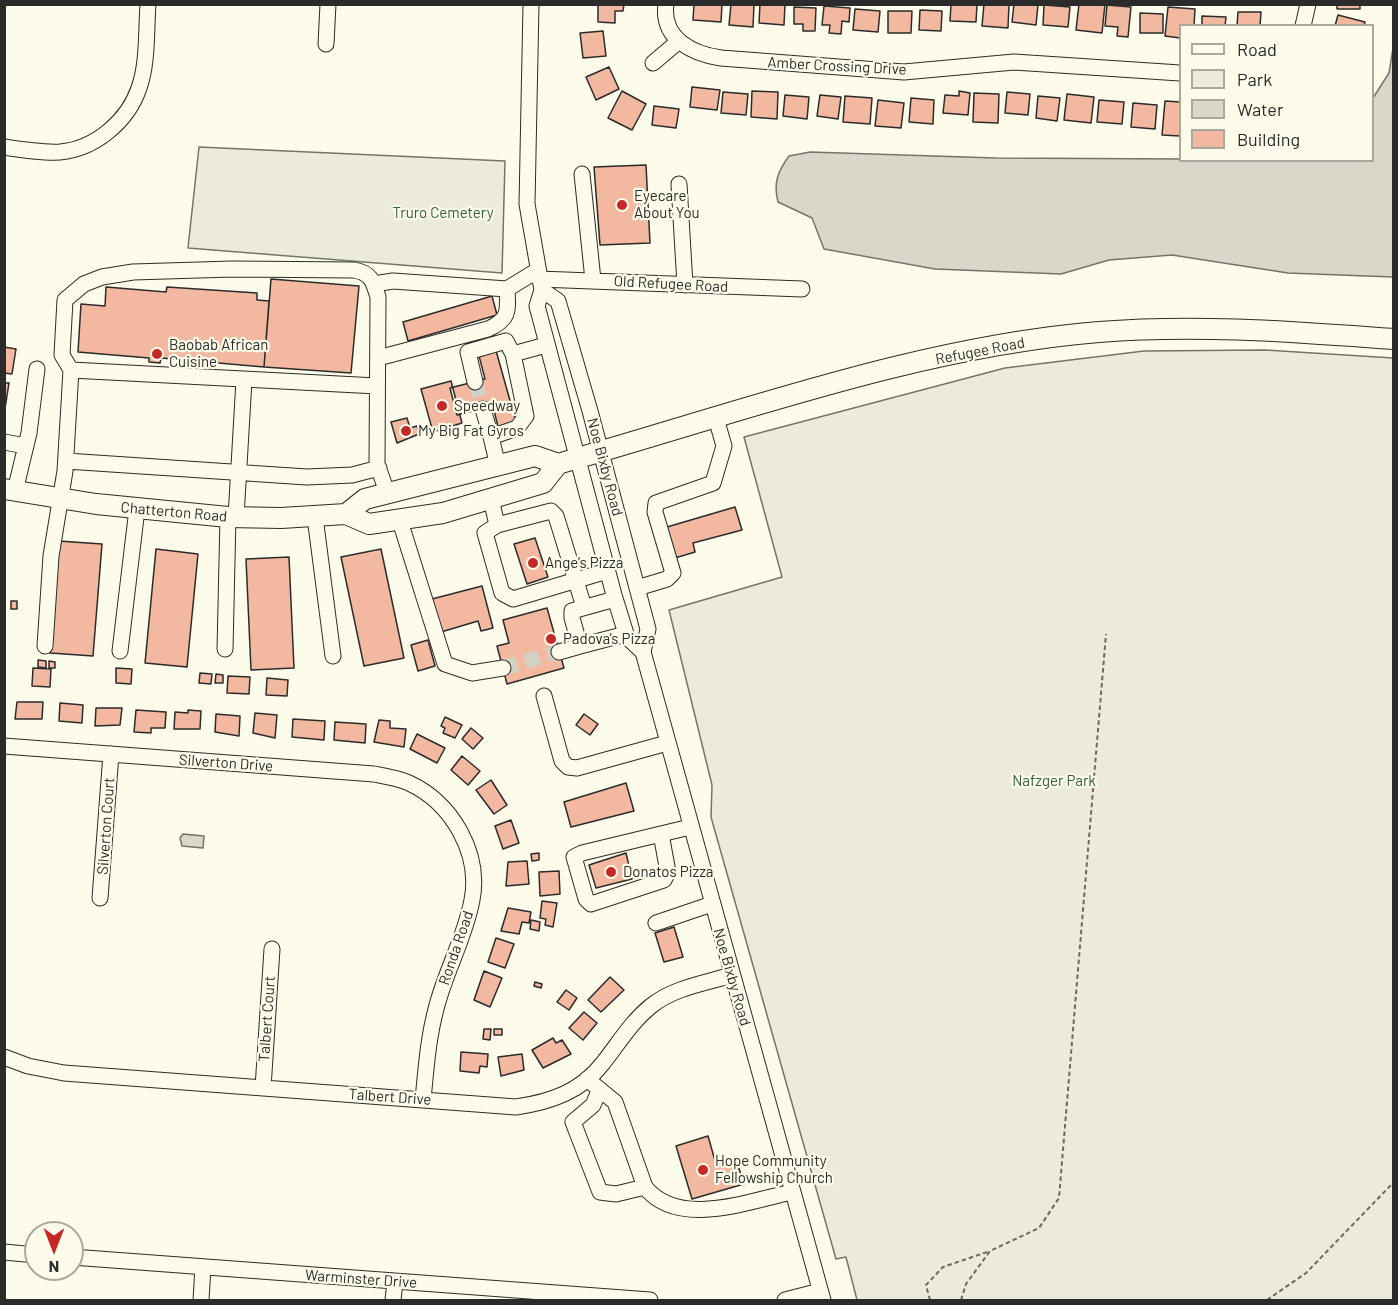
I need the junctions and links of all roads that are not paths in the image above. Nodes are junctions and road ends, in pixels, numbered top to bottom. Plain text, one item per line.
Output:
1 (148, 4) edge
2 (328, 4) edge
3 (531, 4) edge
4 (666, 4) edge
5 (1308, 4) edge
6 (1303, 24) edge
7 (678, 41) junction
8 (326, 44) dead end
9 (653, 63) dead end
10 (1179, 73) edge
11 (4, 147) edge
12 (582, 174) dead end
13 (678, 184) dead end
14 (540, 280) junction
15 (592, 280) junction
16 (374, 284) junction
17 (685, 285) junction
18 (507, 289) junction
19 (802, 290) dead end
20 (1394, 339) edge
21 (546, 345) junction
22 (513, 354) junction
23 (378, 358) junction
24 (37, 369) dead end
25 (71, 370) junction
26 (244, 380) junction
27 (475, 382) tunnel mouth
28 (377, 387) junction
29 (483, 409) tunnel mouth
30 (716, 418) junction
31 (491, 437) junction
32 (4, 442) edge
33 (26, 446) junction
34 (601, 452) junction
35 (578, 458) junction
36 (66, 461) junction
37 (558, 464) junction
38 (498, 466) junction
39 (379, 468) junction
40 (239, 474) junction
41 (10, 490) edge
42 (388, 495) junction
43 (60, 499) junction
44 (491, 499) junction
45 (137, 508) junction
46 (346, 514) junction
47 (232, 517) junction
48 (315, 517) junction
49 (400, 521) junction
50 (497, 525) junction
51 (607, 571) junction
52 (576, 581) junction
53 (637, 588) junction
54 (615, 599) junction
55 (584, 607) junction
56 (626, 634) junction
57 (45, 645) dead end
58 (580, 646) junction
59 (225, 649) dead end
60 (120, 651) dead end
61 (559, 652) tunnel mouth
62 (643, 652) junction
63 (333, 656) dead end
64 (503, 668) tunnel mouth
65 (544, 696) dead end
66 (667, 742) junction
67 (4, 746) edge
68 (111, 754) junction
69 (439, 804) joint
70 (690, 827) junction
71 (661, 834) junction
72 (100, 898) dead end
73 (712, 904) junction
74 (656, 923) dead end
75 (272, 949) dead end
76 (732, 975) junction
77 (4, 1057) edge
78 (587, 1079) junction
79 (263, 1088) junction
80 (598, 1091) junction
81 (423, 1100) junction
82 (645, 1187) junction
83 (792, 1192) junction
84 (4, 1252) edge
85 (24, 1254) edge
86 (84, 1258) edge
87 (203, 1267) junction
88 (395, 1281) junction
89 (822, 1296) edge
90 (201, 1300) edge
91 (393, 1300) edge
92 (650, 1300) edge
93 (786, 1300) edge

1 - 11 street
2 - 8 street
3 - 14 street, Noe Bixby Road
4 - 7 street
5 - 6 street
7 - 9 street
7 - 10 street, Amber Crossing Drive
12 - 15 street
13 - 17 street
14 - 15 street, Old Refugee Road
14 - 18 street
14 - 21 street, Noe Bixby Road
14 - 34 street, Noe Bixby Road
15 - 17 street, Old Refugee Road
16 - 18 street
16 - 23 street
16 - 25 street
17 - 19 street, Old Refugee Road
18 - 23 street
20 - 30 main road, Refugee Road
21 - 22 street
21 - 35 street, Noe Bixby Road
22 - 27 street
22 - 31 street
23 - 28 street
24 - 33 street
25 - 26 street
25 - 36 street
26 - 28 street
26 - 40 street
28 - 39 street
29 - 31 street
30 - 34 main road, Refugee Road
30 - 53 street
31 - 38 street
32 - 33 street
33 - 41 street
34 - 35 main road, Refugee Road
34 - 53 street, Noe Bixby Road
35 - 37 main road, Chatterton Road
35 - 51 street, Noe Bixby Road
36 - 40 street
36 - 43 street
37 - 38 main road, Chatterton Road
37 - 44 main road, Chatterton Road
38 - 42 main road, Chatterton Road
39 - 40 street
39 - 42 street
40 - 47 street
41 - 43 main road, Chatterton Road
42 - 46 main road, Chatterton Road
43 - 45 main road, Chatterton Road
43 - 57 street
44 - 49 main road, Chatterton Road
44 - 50 street
45 - 47 main road, Chatterton Road
45 - 60 street
46 - 48 main road, Chatterton Road
46 - 49 main road, Chatterton Road
47 - 48 main road, Chatterton Road
47 - 59 street
48 - 63 street
49 - 64 street
50 - 52 street
50 - 52 street
51 - 52 street
51 - 54 street, Noe Bixby Road
52 - 55 street
53 - 62 street, Noe Bixby Road
54 - 55 street
54 - 56 street, Noe Bixby Road
55 - 58 street
56 - 58 street
56 - 62 street, Noe Bixby Road
58 - 61 street
62 - 66 street, Noe Bixby Road
65 - 66 street
66 - 70 street, Noe Bixby Road
67 - 68 street, Silverton Drive
68 - 69 street, Silverton Drive
68 - 72 street, Silverton Court
69 - 81 street, Ronda Road
70 - 71 street
70 - 73 street, Noe Bixby Road
71 - 71 street
73 - 74 street
73 - 76 street, Noe Bixby Road
75 - 79 street, Talbert Court
76 - 78 street, Talbert Drive
76 - 83 street, Noe Bixby Road
77 - 79 street, Talbert Drive
78 - 80 street
78 - 81 street, Talbert Drive
79 - 81 street, Talbert Drive
80 - 82 street
80 - 82 street
82 - 83 street
83 - 89 street, Noe Bixby Road
84 - 85 street
86 - 87 street, Warminster Drive
87 - 88 street, Warminster Drive
87 - 90 street
88 - 91 street
88 - 92 street, Warminster Drive
89 - 93 street

